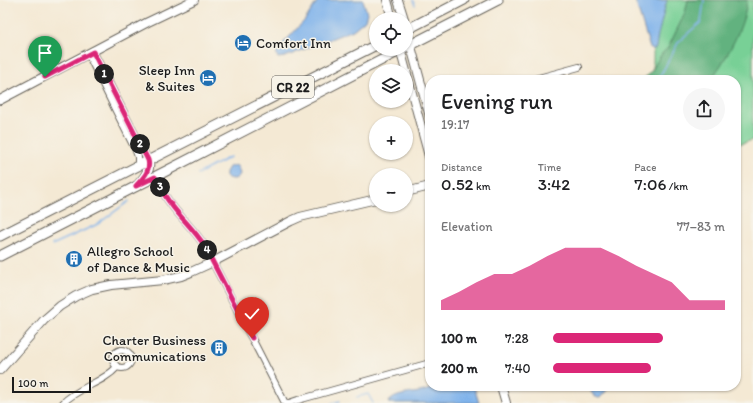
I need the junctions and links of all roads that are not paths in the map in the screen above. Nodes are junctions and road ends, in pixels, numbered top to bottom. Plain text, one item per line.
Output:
1 (194, 0) edge
2 (387, 0) edge
3 (398, 0) edge
4 (464, 0) edge
5 (498, 0) edge
6 (390, 12) edge
7 (402, 12) edge
8 (413, 26) edge
9 (413, 43) edge
10 (369, 49) edge
11 (90, 53) junction
12 (389, 56) edge
13 (407, 56) edge
14 (579, 67) dead end
15 (549, 75) edge
16 (413, 97) edge
17 (0, 100) edge
18 (425, 104) edge
19 (425, 141) edge
20 (148, 160) junction
21 (138, 166) junction
22 (155, 177) junction
23 (136, 186) junction
24 (425, 187) edge
25 (413, 190) edge
26 (369, 201) edge
27 (0, 236) edge
28 (0, 256) edge
29 (213, 262) junction
30 (425, 364) edge
31 (117, 366) dead end
32 (0, 370) edge
33 (502, 391) edge
34 (63, 403) edge
35 (285, 403) edge
36 (289, 403) edge
37 (506, 403) edge

1 - 11 street
2 - 6 street
3 - 7 street
4 - 8 main road
5 - 9 main road, CR 22
10 - 20 main road, CR 22
11 - 17 street
11 - 20 street
11 - 21 street
12 - 22 main road, CR 22
13 - 18 street
14 - 15 street
16 - 19 street
20 - 21 main road, CR 22
20 - 23 main road
21 - 27 main road, CR 22
22 - 23 main road, CR 22
22 - 29 street
23 - 28 main road, CR 22
24 - 25 street
26 - 29 street
29 - 32 street
29 - 35 street
30 - 36 street
31 - 34 street
33 - 37 street

